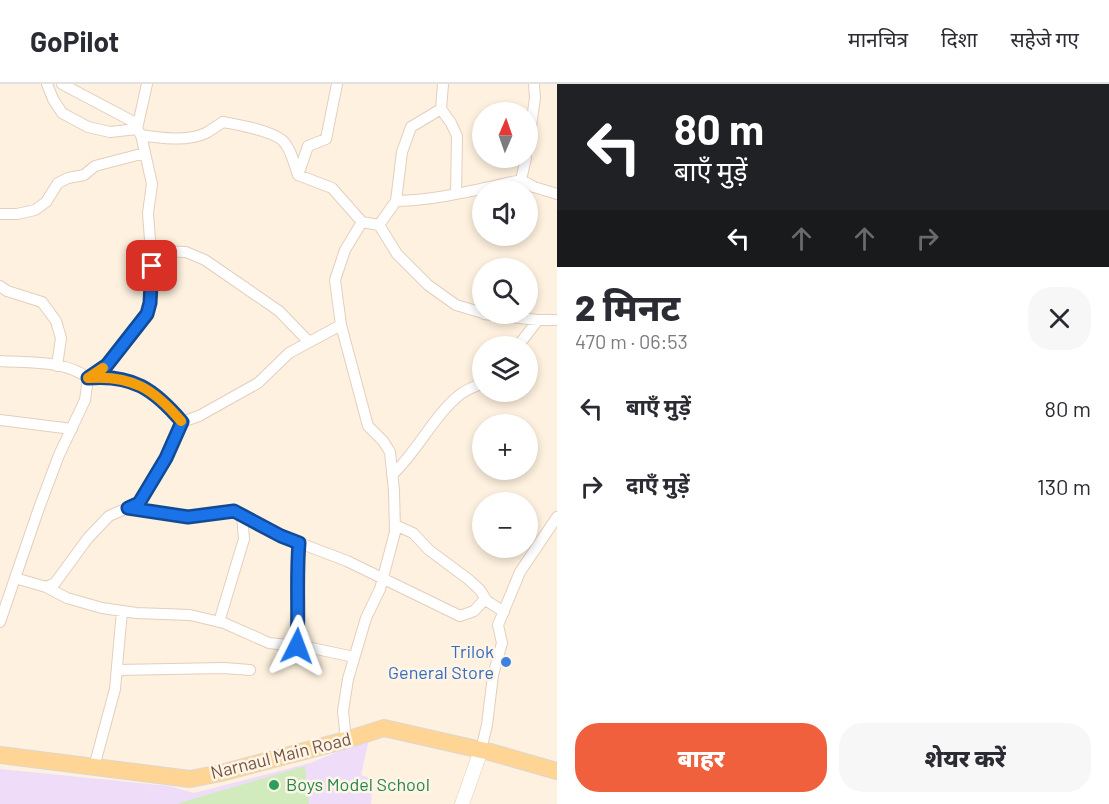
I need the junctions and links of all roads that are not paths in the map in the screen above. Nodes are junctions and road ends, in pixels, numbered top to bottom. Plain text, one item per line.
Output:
1 (47, 84) edge
2 (62, 84) edge
3 (147, 84) edge
4 (337, 84) edge
5 (443, 84) edge
6 (534, 84) edge
7 (534, 102) edge
8 (441, 108) junction
9 (139, 132) junction
10 (145, 153) junction
11 (524, 168) edge
12 (298, 175) junction
13 (521, 180) edge
14 (538, 189) edge
15 (472, 191) edge
16 (456, 194) junction
17 (557, 194) edge
18 (396, 201) junction
19 (0, 214) edge
20 (362, 222) junction
21 (379, 225) junction
22 (151, 251) junction
23 (0, 286) edge
24 (472, 310) edge
25 (538, 320) edge
26 (557, 320) edge
27 (535, 324) edge
28 (341, 325) junction
29 (526, 336) edge
30 (309, 342) junction
31 (0, 362) edge
32 (57, 366) junction
33 (88, 378) junction
34 (472, 388) edge
35 (0, 420) edge
36 (182, 422) junction
37 (72, 429) junction
38 (392, 475) junction
39 (128, 508) junction
40 (242, 515) junction
41 (557, 517) edge
42 (395, 525) junction
43 (299, 543) junction
44 (15, 578) junction
45 (382, 579) junction
46 (46, 587) junction
47 (485, 599) junction
48 (122, 611) junction
49 (504, 612) junction
50 (0, 622) edge
51 (219, 622) junction
52 (297, 646) junction
53 (354, 657) junction
54 (117, 670) junction
55 (249, 670) dead end
56 (346, 740) junction
57 (481, 750) junction
58 (0, 755) edge
59 (94, 767) junction
60 (557, 771) edge
61 (462, 804) edge

1 - 9 street
2 - 9 street
3 - 9 street
4 - 12 street
5 - 8 street
6 - 7 street
8 - 16 street
8 - 18 street
9 - 10 street
9 - 12 street
10 - 19 street
10 - 22 street
11 - 13 street
12 - 20 street
14 - 17 street
15 - 16 street
16 - 18 street
18 - 21 street
20 - 21 street
20 - 28 street
21 - 24 street
22 - 30 street
22 - 33 street
23 - 32 street
25 - 26 street
27 - 29 street
28 - 30 street
28 - 38 street
30 - 36 street
31 - 32 street
32 - 33 street
33 - 36 street
33 - 37 street
34 - 38 street
35 - 37 street
36 - 39 street
37 - 44 street
38 - 42 street
39 - 40 street
39 - 46 street
40 - 43 street
40 - 51 street
41 - 49 street
42 - 45 street
42 - 47 street
43 - 45 street
43 - 52 street
44 - 46 street
44 - 50 street
45 - 47 street
45 - 53 street
46 - 48 street
47 - 49 street
48 - 51 street
48 - 54 street
49 - 57 street
51 - 52 street
52 - 53 street
53 - 56 street
54 - 55 street
54 - 59 street
56 - 57 main road, Narnaul Main Road
56 - 59 main road, Narnaul Main Road
57 - 60 main road, Narnaul Main Road
57 - 61 street
58 - 59 main road, Narnaul Main Road

